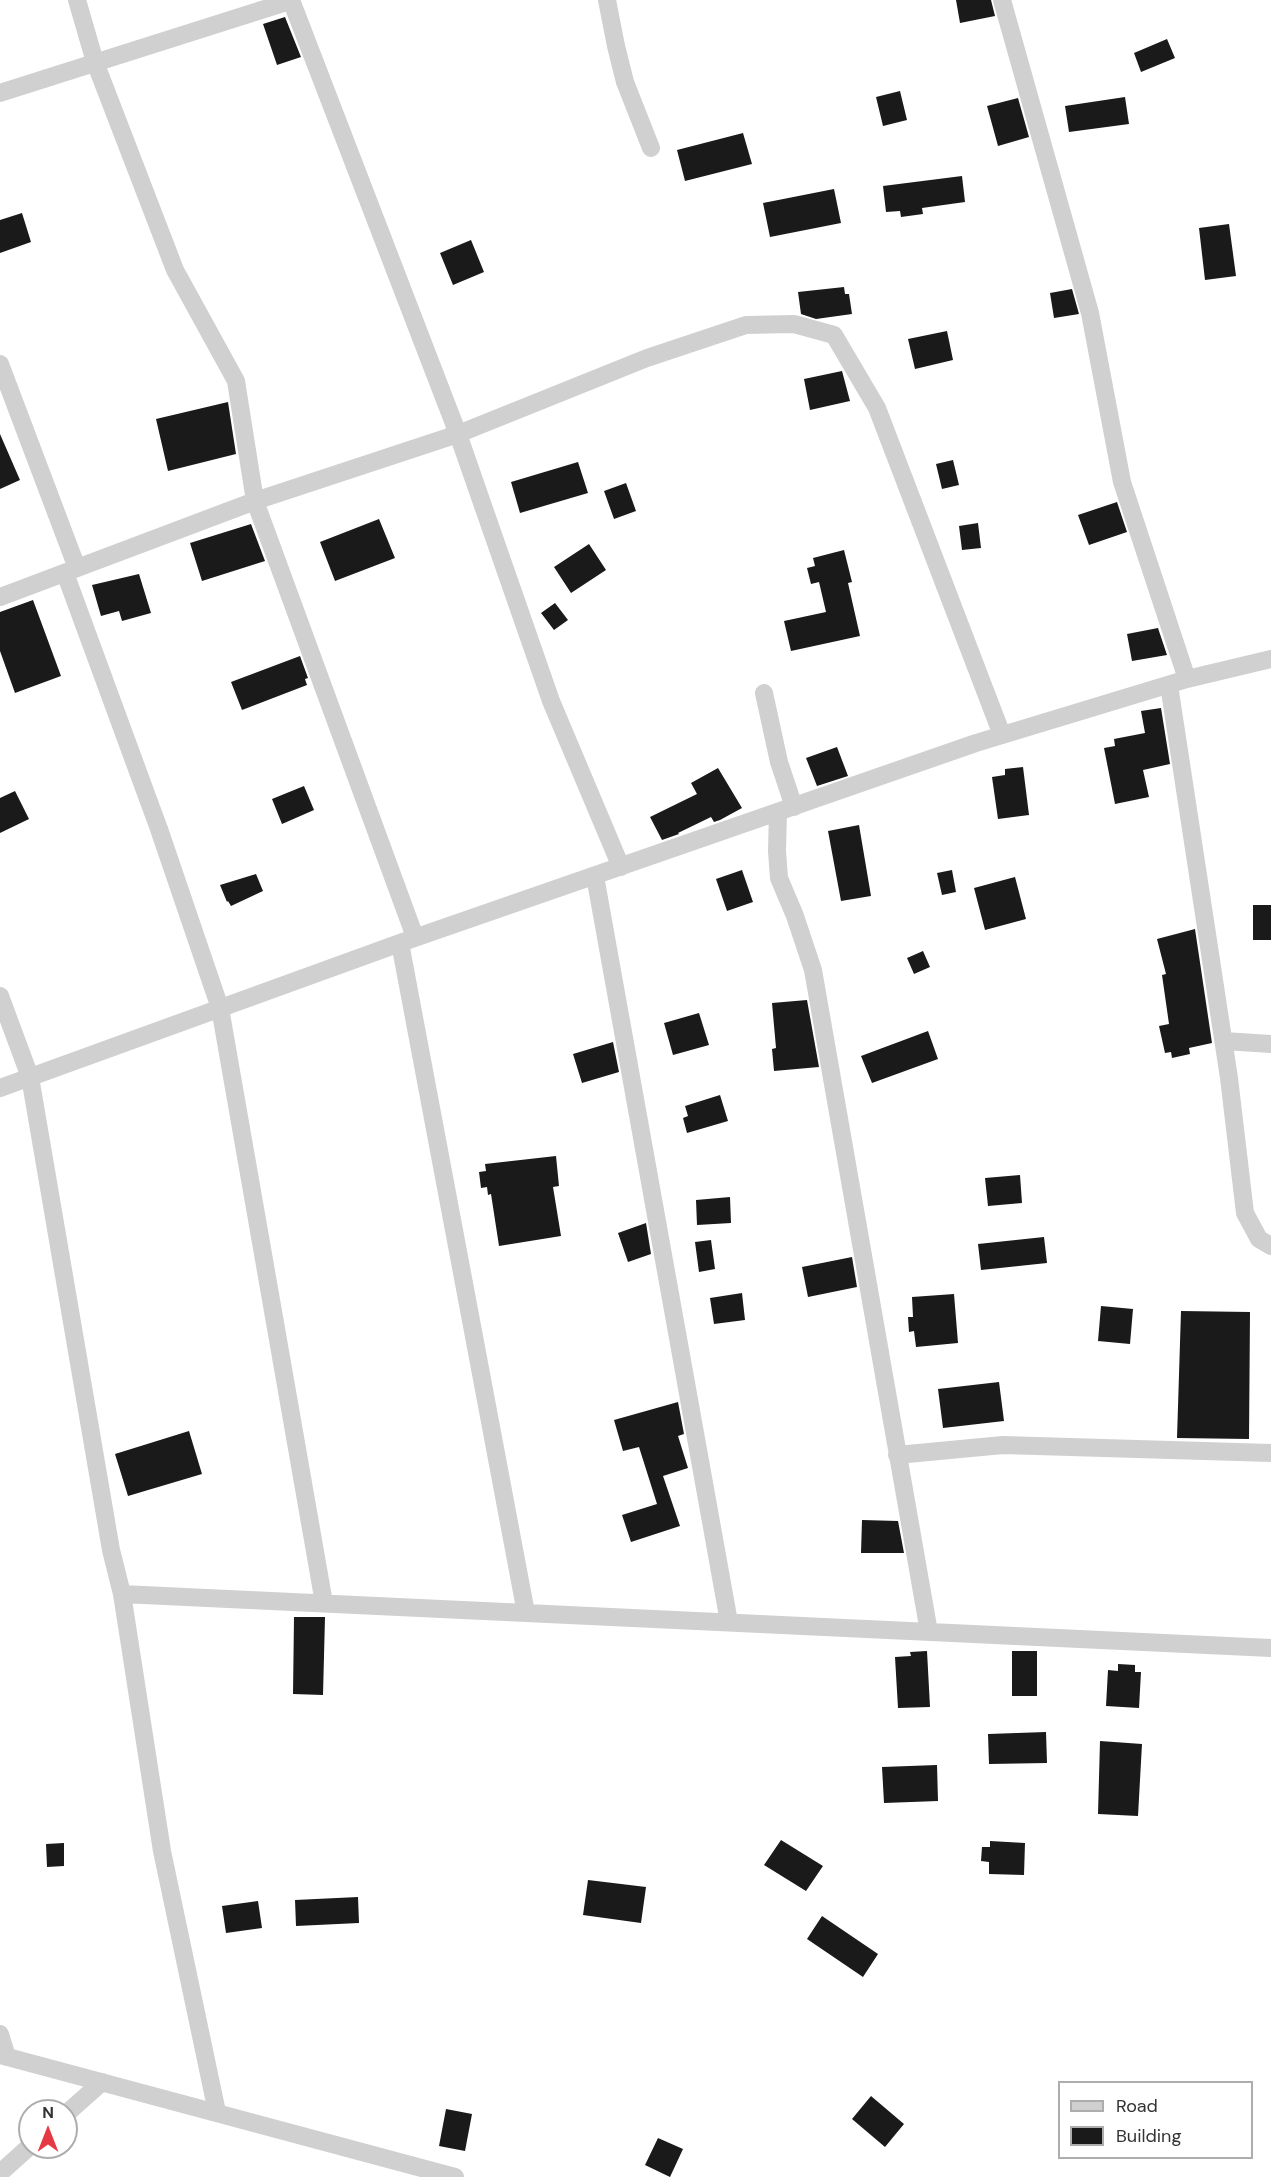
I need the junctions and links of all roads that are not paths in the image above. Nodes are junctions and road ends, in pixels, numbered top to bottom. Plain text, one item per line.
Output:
1 (76, 0) edge
2 (290, 0) edge
3 (608, 0) edge
4 (1002, 0) edge
5 (95, 62) junction
6 (0, 93) edge
7 (651, 148) dead end
8 (0, 364) edge
9 (458, 434) junction
10 (255, 501) junction
11 (71, 570) junction
12 (0, 597) edge
13 (1271, 659) edge
14 (1187, 679) junction
15 (1169, 685) junction
16 (764, 693) dead end
17 (1002, 735) junction
18 (786, 809) junction
19 (621, 867) junction
20 (595, 876) junction
21 (407, 940) junction
22 (0, 996) edge
23 (220, 1008) junction
24 (1224, 1041) junction
25 (1271, 1044) edge
26 (30, 1077) junction
27 (0, 1088) edge
28 (1271, 1246) edge
29 (1271, 1453) edge
30 (897, 1455) junction
31 (122, 1594) junction
32 (324, 1603) junction
33 (526, 1613) junction
34 (729, 1622) junction
35 (929, 1632) junction
36 (1271, 1648) edge
37 (0, 2034) edge
38 (3, 2056) edge
39 (102, 2082) junction
40 (78, 2103) edge
41 (217, 2112) junction
42 (18, 2157) edge
43 (0, 2173) edge
44 (456, 2177) edge

1 - 5 street
2 - 5 street
2 - 9 street
3 - 7 street
4 - 14 street
5 - 6 street
5 - 10 street
8 - 11 street
9 - 10 street
9 - 17 street
9 - 19 street
10 - 11 street
10 - 21 street
11 - 12 street
11 - 23 street
13 - 14 street
14 - 15 street
15 - 17 street
15 - 24 street
16 - 18 street
17 - 18 street
18 - 19 street
18 - 30 street
19 - 20 street
20 - 21 street
20 - 34 street
21 - 23 street
21 - 33 street
22 - 26 street
23 - 26 street
23 - 32 street
24 - 25 street
24 - 28 street
26 - 27 street
26 - 31 street
29 - 30 street
30 - 35 street
31 - 32 street
31 - 41 street
32 - 33 street
33 - 34 street
34 - 35 street
35 - 36 street
37 - 38 street
38 - 39 street
39 - 40 street
39 - 41 street
41 - 44 street
42 - 43 street

